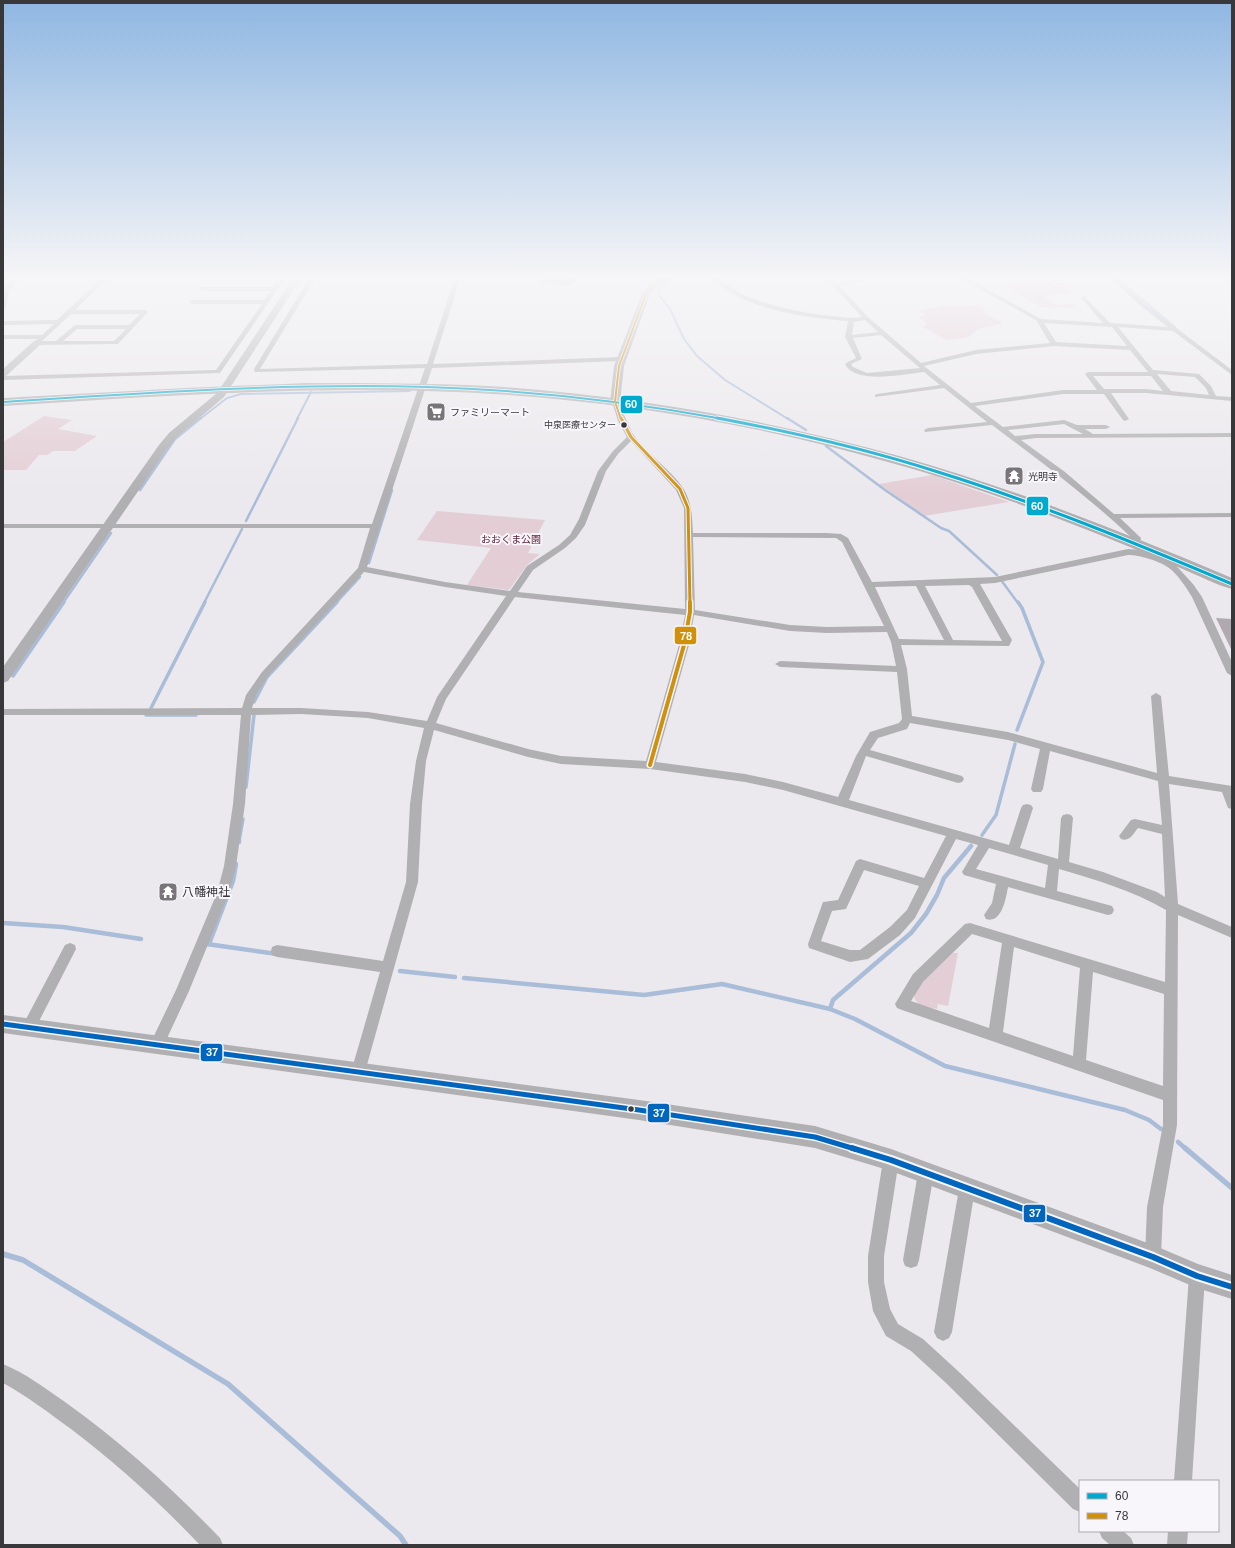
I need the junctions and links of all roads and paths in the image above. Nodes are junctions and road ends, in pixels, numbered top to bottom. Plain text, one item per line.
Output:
1 (30, 349) edge
2 (233, 349) edge
3 (251, 349) edge
4 (268, 349) edge
5 (434, 349) edge
6 (625, 349) edge
7 (854, 349) edge
8 (901, 349) edge
9 (1003, 349) edge
10 (1133, 349) edge
11 (1201, 349) edge
12 (621, 359) junction
13 (919, 365) junction
14 (428, 366) junction
15 (925, 370) junction
16 (1152, 373) junction
17 (1232, 373) edge
18 (3, 374) edge
19 (3, 378) edge
20 (946, 386) junction
21 (422, 387) junction
22 (224, 390) junction
23 (1104, 391) junction
24 (1168, 392) junction
25 (877, 396) dead end
26 (1214, 398) junction
27 (1232, 400) edge
28 (3, 402) edge
29 (615, 402) junction
30 (970, 405) junction
31 (1125, 419) dead end
32 (993, 422) junction
33 (1077, 427) junction
34 (1106, 427) dead end
35 (1002, 429) junction
36 (928, 430) dead end
37 (1232, 435) edge
38 (1092, 436) junction
39 (631, 437) junction
40 (1015, 438) junction
41 (1232, 515) edge
42 (1112, 516) junction
43 (3, 526) edge
44 (109, 526) junction
45 (375, 526) junction
46 (688, 535) junction
47 (1136, 543) junction
48 (1162, 554) junction
49 (1174, 567) junction
50 (362, 569) junction
51 (971, 582) junction
52 (919, 583) junction
53 (1232, 584) edge
54 (869, 585) junction
55 (513, 594) junction
56 (690, 612) junction
57 (890, 629) junction
58 (896, 642) junction
59 (950, 643) junction
60 (780, 664) dead end
61 (902, 669) junction
62 (1232, 673) edge
63 (3, 678) edge
64 (1156, 696) dead end
65 (3, 712) edge
66 (247, 712) junction
67 (907, 719) junction
68 (430, 725) junction
69 (1046, 747) junction
70 (864, 752) junction
71 (650, 765) junction
72 (958, 779) dead end
73 (1164, 779) junction
74 (1037, 789) dead end
75 (1229, 789) edge
76 (842, 802) junction
77 (1232, 805) edge
78 (1027, 808) dead end
79 (1067, 818) dead end
80 (1168, 831) junction
81 (953, 834) junction
82 (1125, 836) dead end
83 (986, 843) junction
84 (1013, 851) junction
85 (1059, 864) junction
86 (1003, 881) junction
87 (928, 884) junction
88 (1050, 894) junction
89 (1172, 908) junction
90 (1108, 910) dead end
91 (990, 915) dead end
92 (1232, 933) edge
93 (1009, 939) junction
94 (70, 949) dead end
95 (277, 950) dead end
96 (1087, 963) junction
97 (388, 966) junction
98 (1171, 990) junction
99 (3, 1024) edge
100 (29, 1027) junction
101 (995, 1036) junction
102 (156, 1044) junction
103 (1079, 1064) junction
104 (358, 1072) junction
105 (1171, 1096) junction
106 (891, 1160) junction
107 (926, 1173) junction
108 (967, 1189) junction
109 (1153, 1257) junction
110 (911, 1260) dead end
111 (1197, 1276) junction
112 (1232, 1287) edge
113 (943, 1332) dead end
114 (3, 1373) edge
115 (1183, 1480) edge
116 (1079, 1501) edge
117 (1110, 1532) edge
118 (1178, 1532) edge
119 (213, 1545) edge
120 (1124, 1545) edge
121 (1177, 1545) edge

1 - 18 street
2 - 19 street
3 - 22 street
4 - 14 street
5 - 14 street
6 - 12 street
7 - 15 street
8 - 13 street
9 - 13 street
10 - 16 street
11 - 17 street
12 - 14 street
12 - 29 street
13 - 15 street
14 - 21 street
15 - 20 street
16 - 23 street
16 - 24 street
16 - 26 street
20 - 25 street
20 - 30 street
21 - 22 highway
21 - 29 highway
21 - 45 street
22 - 28 highway
22 - 44 street
23 - 24 street
23 - 30 street
23 - 31 street
24 - 26 street
26 - 27 street
29 - 39 street
29 - 47 highway
30 - 32 street
32 - 35 street
32 - 36 street
33 - 34 street
33 - 35 street
33 - 38 street
35 - 40 street
37 - 38 street
38 - 40 street
39 - 46 street
39 - 55 street
40 - 42 street
41 - 42 street
42 - 47 street
43 - 44 street
44 - 45 street
44 - 63 street
45 - 50 street
46 - 54 street
46 - 56 street
47 - 48 highway
48 - 49 street
48 - 53 highway
49 - 51 street
49 - 62 street
50 - 55 street
50 - 66 street
51 - 52 street
51 - 59 street
52 - 54 street
52 - 59 street
54 - 57 street
55 - 56 street
55 - 68 street
56 - 57 street
56 - 71 street
57 - 58 street
58 - 59 street
58 - 61 street
60 - 61 street
61 - 67 street
64 - 73 street
65 - 66 street
66 - 68 street
66 - 102 street
67 - 69 street
67 - 70 street
68 - 71 street
68 - 97 street
69 - 73 street
69 - 74 street
70 - 72 street
70 - 76 street
71 - 76 street
73 - 75 street
73 - 80 street
75 - 77 street
76 - 81 street
78 - 84 street
79 - 85 street
80 - 82 street
80 - 89 street
81 - 83 street
81 - 87 street
83 - 84 street
83 - 86 street
84 - 85 street
85 - 88 street
85 - 89 street
86 - 88 street
86 - 91 street
87 - 87 street
88 - 90 street
89 - 92 street
89 - 98 street
93 - 96 street
93 - 101 street
93 - 101 street
94 - 100 street
95 - 97 street
96 - 98 street
96 - 103 street
97 - 104 street
98 - 105 street
99 - 100 street
100 - 102 street
101 - 103 street
102 - 104 street
103 - 105 street
104 - 106 street
105 - 109 street
106 - 107 street
106 - 116 street
107 - 108 street
107 - 110 street
108 - 109 street
108 - 113 street
109 - 111 street
111 - 112 street
111 - 115 street
114 - 119 street
117 - 120 street
118 - 121 street

